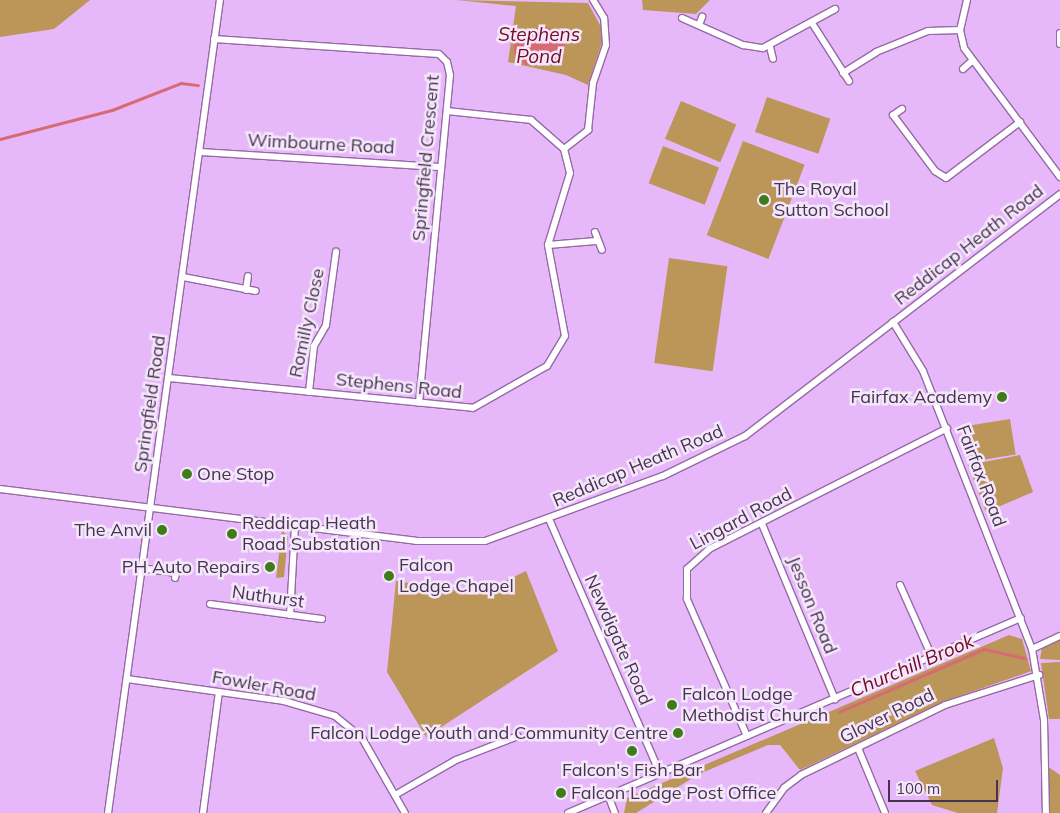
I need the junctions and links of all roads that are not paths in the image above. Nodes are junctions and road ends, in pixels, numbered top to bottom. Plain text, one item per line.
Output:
1 (220, 0) edge
2 (967, 0) edge
3 (597, 1) edge
4 (835, 9) dead end
5 (702, 17) dead end
6 (682, 18) dead end
7 (812, 23) junction
8 (699, 25) junction
9 (960, 30) junction
10 (1060, 33) edge
11 (214, 39) junction
12 (1060, 44) edge
13 (770, 47) junction
14 (773, 59) dead end
15 (972, 61) junction
16 (963, 69) dead end
17 (843, 73) junction
18 (848, 81) dead end
19 (902, 108) dead end
20 (446, 111) junction
21 (1020, 122) junction
22 (564, 149) junction
23 (200, 152) junction
24 (440, 166) junction
25 (1060, 177) edge
26 (1060, 194) edge
27 (595, 232) dead end
28 (596, 241) junction
29 (548, 245) junction
30 (602, 250) dead end
31 (336, 252) dead end
32 (248, 276) dead end
33 (183, 278) junction
34 (246, 290) junction
35 (256, 291) dead end
36 (894, 322) junction
37 (169, 378) junction
38 (308, 392) junction
39 (419, 403) junction
40 (947, 428) junction
41 (0, 489) edge
42 (149, 508) junction
43 (549, 519) junction
44 (762, 524) junction
45 (295, 525) junction
46 (140, 568) junction
47 (175, 578) dead end
48 (900, 585) dead end
49 (210, 604) dead end
50 (290, 615) junction
51 (1021, 618) junction
52 (322, 619) dead end
53 (1060, 636) edge
54 (1032, 649) junction
55 (932, 656) junction
56 (1039, 675) junction
57 (127, 679) junction
58 (219, 692) junction
59 (835, 699) junction
60 (518, 736) dead end
61 (747, 736) junction
62 (858, 748) junction
63 (660, 773) junction
64 (395, 795) junction
65 (608, 795) junction
66 (585, 806) junction
67 (108, 813) edge
68 (203, 813) edge
69 (406, 813) edge
70 (568, 813) edge
71 (588, 813) edge
72 (615, 813) edge
73 (766, 813) edge
74 (885, 813) edge
75 (1046, 813) edge

1 - 11 street, Springfield Road
2 - 9 street
3 - 22 street
4 - 7 street
5 - 8 street
6 - 8 street
7 - 13 street
7 - 17 street
8 - 13 street
9 - 15 street
9 - 17 street
10 - 12 street
11 - 20 street, Springfield Crescent
11 - 23 street, Springfield Road
13 - 14 street
15 - 16 street
15 - 21 street
17 - 18 street
19 - 21 street
20 - 22 street
20 - 24 street, Springfield Crescent
21 - 25 street
22 - 29 street
23 - 24 street, Wimbourne Road
23 - 33 street, Springfield Road
24 - 39 street, Springfield Crescent
26 - 36 street, Reddicap Heath Road
27 - 28 street
28 - 29 street
28 - 30 street
29 - 39 street, Stephens Road
31 - 38 street, Romilly Close
32 - 34 street
33 - 34 street
33 - 37 street, Springfield Road
34 - 35 street
36 - 40 street, Fairfax Road
36 - 43 street, Reddicap Heath Road
37 - 38 street, Stephens Road
37 - 42 street, Springfield Road
38 - 39 street, Stephens Road
40 - 44 street, Lingard Road
40 - 51 street, Fairfax Road
41 - 42 street, Reddicap Heath Road
42 - 45 street, Reddicap Heath Road
42 - 46 street, Springfield Road
43 - 45 street, Reddicap Heath Road
43 - 63 street, Newdigate Road
44 - 59 street, Jesson Road
44 - 61 street, Lingard Road
45 - 50 street
46 - 47 street
46 - 57 street, Springfield Road
48 - 55 street
49 - 50 street, Nuthurst
50 - 52 street, Nuthurst
51 - 54 street, Fairfax Road
51 - 55 street
53 - 54 street
54 - 56 street, Fairfax Road
55 - 59 street
56 - 62 street, Glover Road
56 - 75 street, Fairfax Road
57 - 58 street, Fowler Road
57 - 67 street, Springfield Road
58 - 64 street, Fowler Road
58 - 68 street
59 - 61 street
60 - 64 street
61 - 63 street
62 - 73 street, Glover Road
62 - 74 street
63 - 65 street
64 - 69 street, Fowler Road
65 - 66 street
65 - 72 street
66 - 70 street
66 - 71 street

